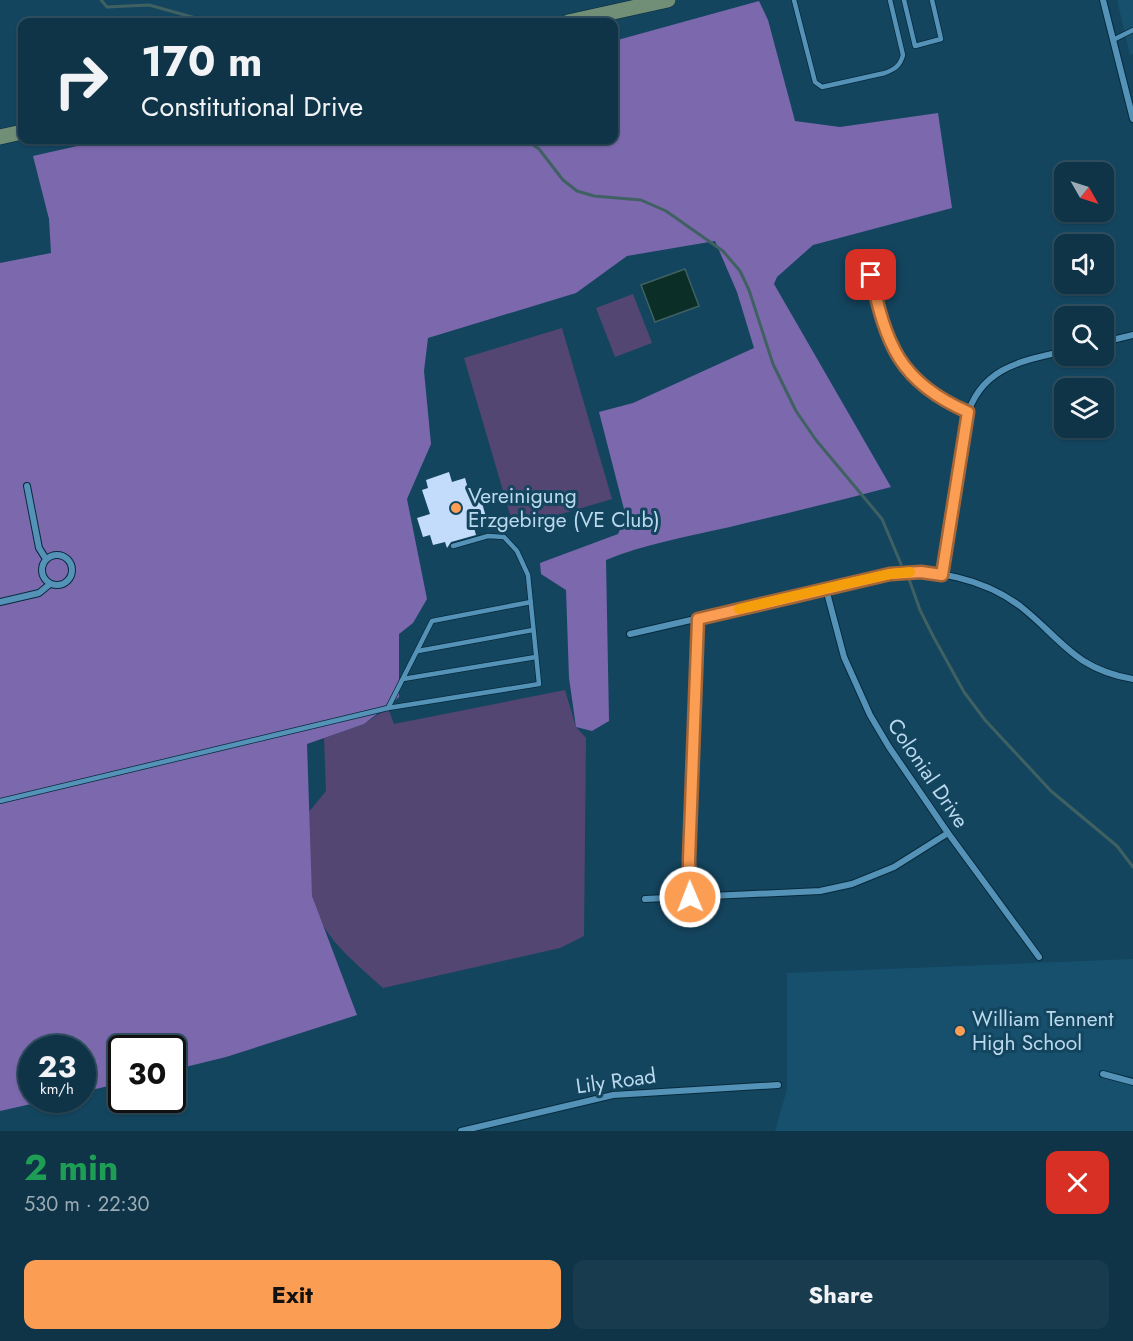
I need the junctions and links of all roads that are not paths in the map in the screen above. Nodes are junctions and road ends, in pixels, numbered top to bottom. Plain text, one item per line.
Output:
1 (668, 0) edge
2 (794, 0) edge
3 (890, 0) edge
4 (904, 0) edge
5 (932, 0) edge
6 (1103, 0) edge
7 (586, 18) edge
8 (1133, 30) edge
9 (1113, 40) junction
10 (1133, 119) edge
11 (18, 133) edge
12 (0, 137) edge
13 (866, 255) dead end
14 (1133, 335) edge
15 (1114, 340) edge
16 (1054, 354) edge
17 (968, 412) junction
18 (27, 486) dead end
19 (453, 546) dead end
20 (46, 559) junction
21 (942, 575) junction
22 (50, 584) junction
23 (825, 589) junction
24 (0, 602) edge
25 (531, 602) junction
26 (698, 619) junction
27 (534, 630) junction
28 (630, 634) dead end
29 (418, 651) junction
30 (536, 657) junction
31 (403, 679) junction
32 (1133, 679) edge
33 (388, 708) junction
34 (0, 801) edge
35 (948, 833) junction
36 (690, 897) junction
37 (645, 899) dead end
38 (1039, 957) dead end
39 (1103, 1074) dead end
40 (1133, 1082) edge
41 (778, 1085) dead end
42 (470, 1130) edge
43 (461, 1131) edge

1 - 7 main road
2 - 3 lane
4 - 5 lane
6 - 9 street
8 - 9 lane
9 - 10 street
11 - 12 main road
13 - 17 street
14 - 15 street
16 - 17 street
17 - 21 street
18 - 20 street
19 - 25 lane
20 - 22 street
20 - 22 street
21 - 23 street
21 - 32 street
22 - 24 street
23 - 26 street
23 - 35 street, Colonial Drive
25 - 27 lane
25 - 29 lane
26 - 28 street
26 - 36 street
27 - 29 lane
27 - 30 lane
29 - 31 lane
30 - 31 lane
30 - 33 lane
31 - 33 lane
33 - 34 lane
35 - 36 street
35 - 38 street, Colonial Drive
36 - 37 street
39 - 40 street
41 - 42 street, Lily Road
42 - 43 street, Lily Road

